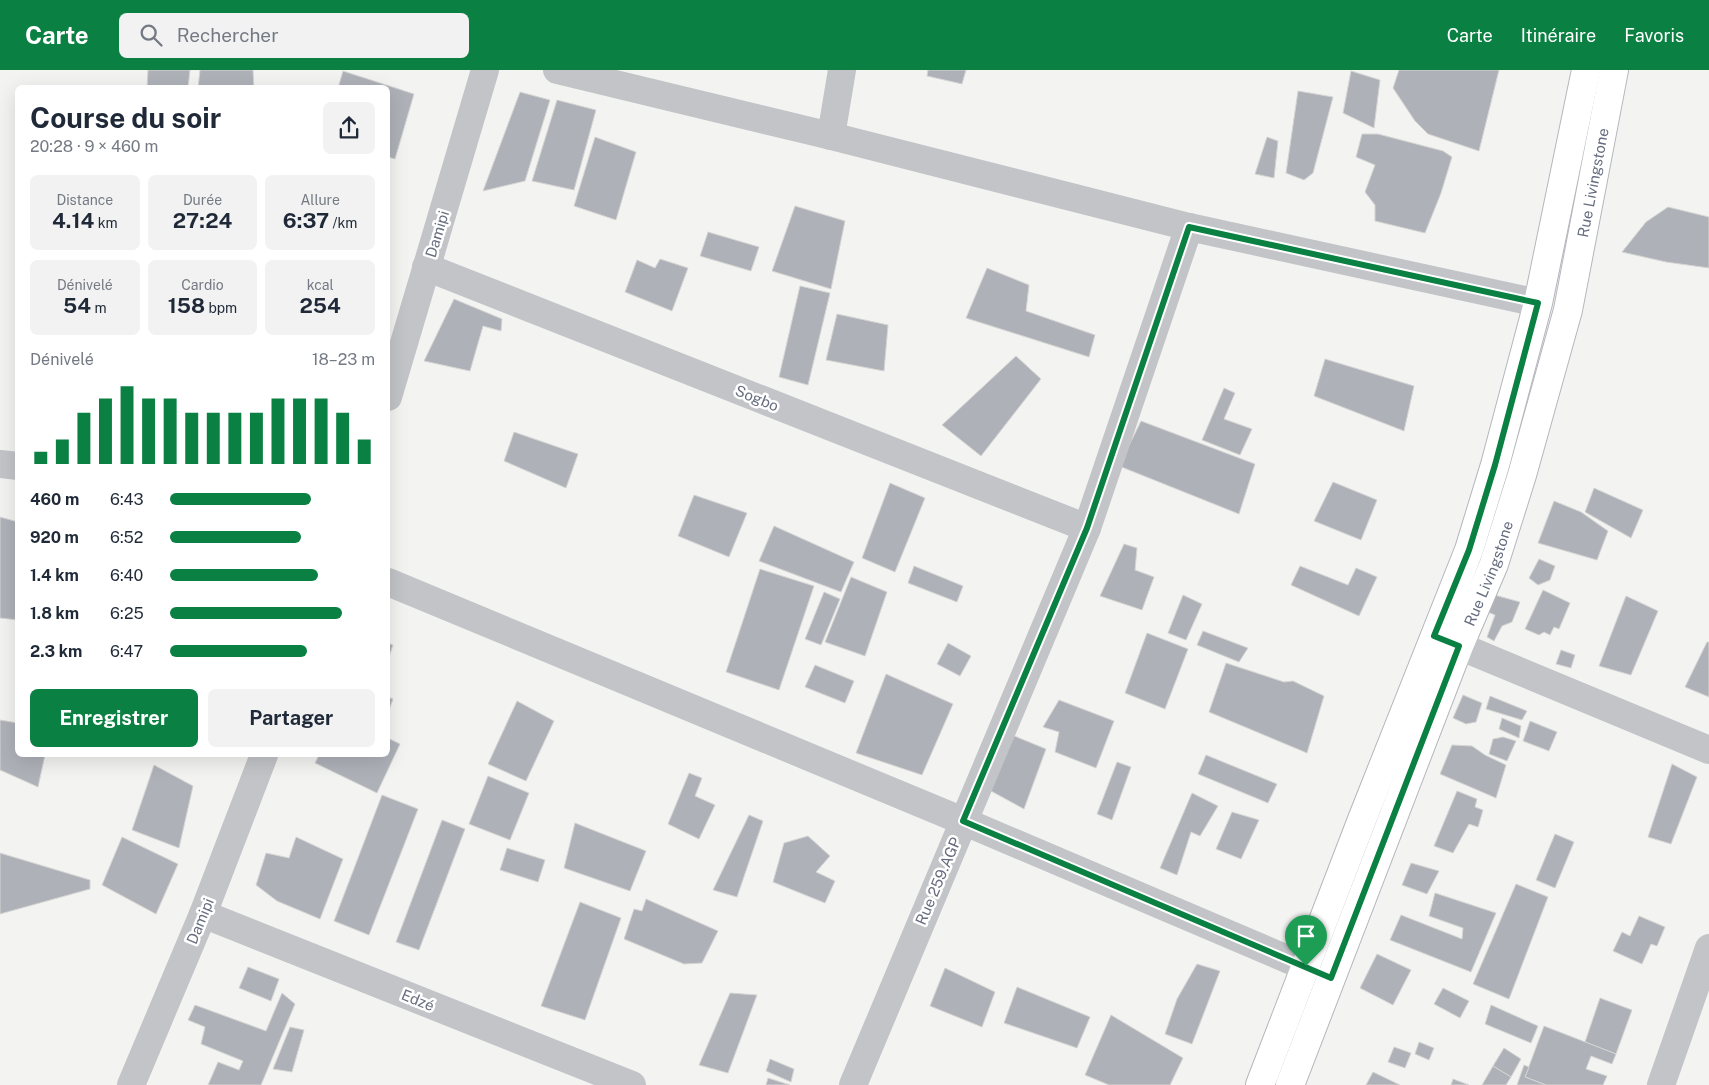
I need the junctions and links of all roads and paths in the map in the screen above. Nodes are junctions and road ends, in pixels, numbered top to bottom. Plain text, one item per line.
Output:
1 (486, 70) edge
2 (557, 70) edge
3 (842, 70) edge
4 (1586, 70) edge
5 (1614, 70) edge
6 (831, 136) junction
7 (1189, 227) junction
8 (426, 267) junction
9 (1538, 303) junction
10 (390, 390) edge
11 (0, 464) edge
12 (15, 466) edge
13 (1087, 528) junction
14 (390, 583) edge
15 (1446, 641) junction
16 (1709, 750) edge
17 (263, 757) edge
18 (963, 821) junction
19 (203, 914) junction
20 (1709, 948) edge
21 (1306, 966) junction
22 (1331, 978) junction
23 (131, 1085) edge
24 (632, 1085) edge
25 (853, 1085) edge
26 (1260, 1085) edge
27 (1290, 1085) edge
28 (1661, 1085) edge

1 - 8 street, Damipi
2 - 6 street
3 - 6 street
4 - 9 street, Rue Livingstone
5 - 15 street, Rue Livingstone
6 - 7 street
7 - 9 street
7 - 13 street, Rue 259.AGP
8 - 10 street, Damipi
8 - 13 street, Sogbo
9 - 15 street, Rue Livingstone
11 - 12 street
13 - 18 street, Rue 259.AGP
14 - 18 street
15 - 16 street
15 - 21 street, Rue Livingstone
15 - 22 street, Rue Livingstone
17 - 19 street, Damipi
18 - 21 street
18 - 25 street, Rue 259.AGP
19 - 23 street, Damipi
19 - 24 street, Edzé
20 - 28 street
21 - 22 street
21 - 26 street, Rue Livingstone
22 - 27 street, Rue Livingstone

